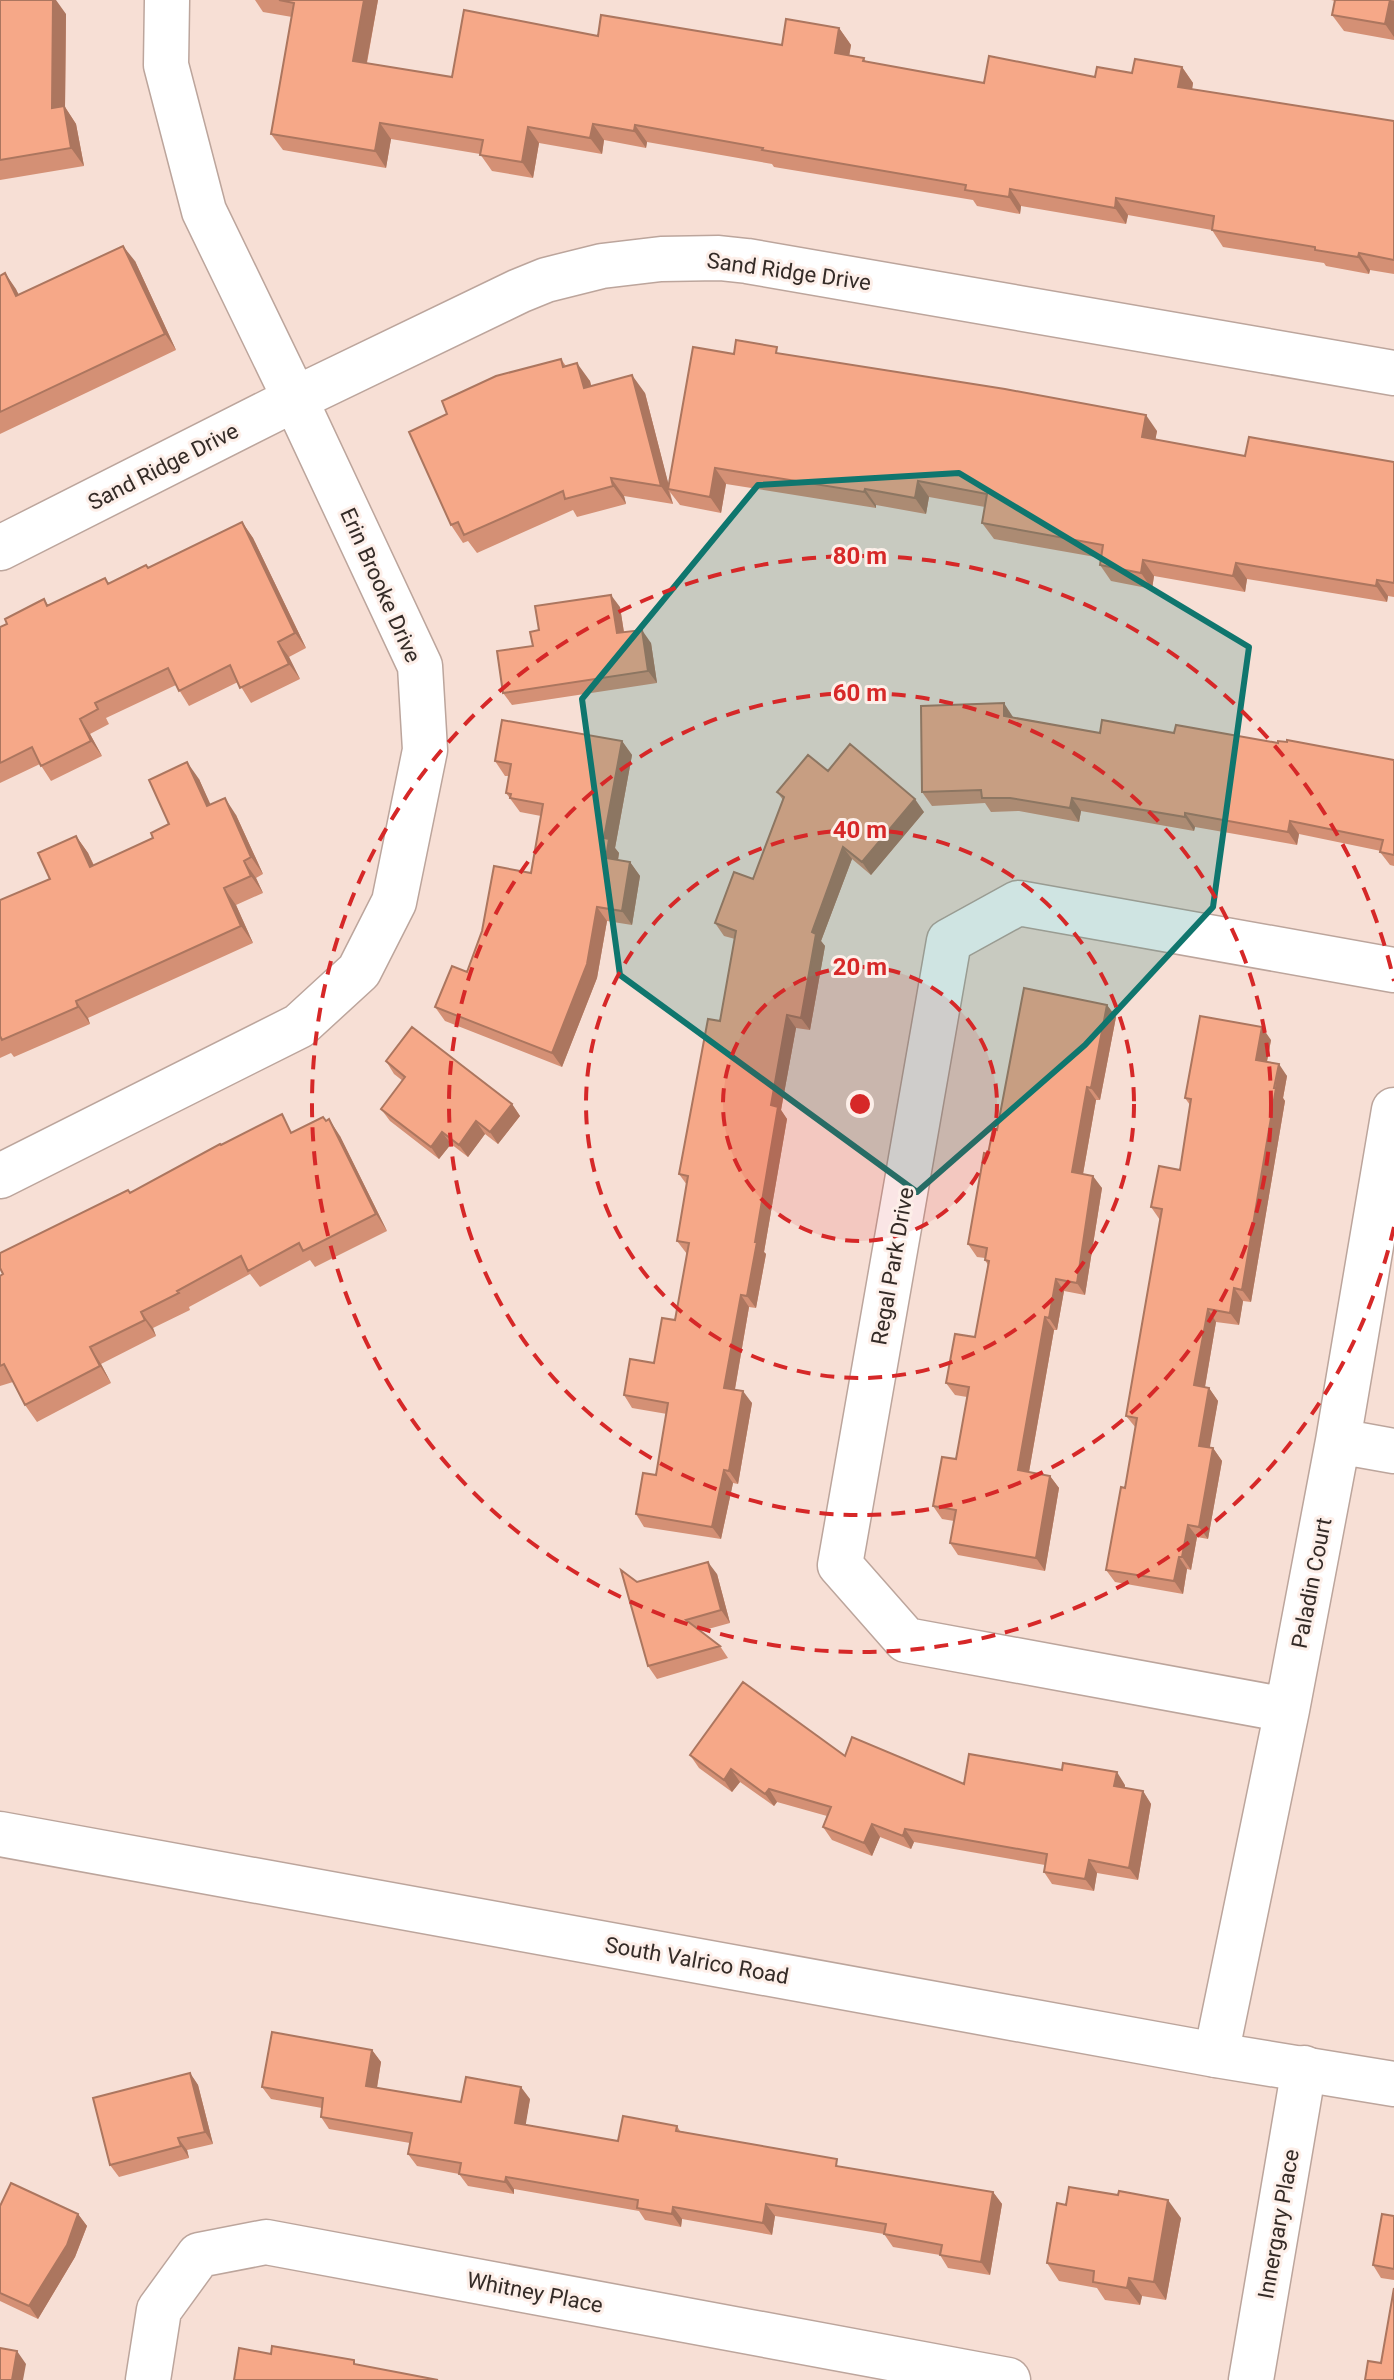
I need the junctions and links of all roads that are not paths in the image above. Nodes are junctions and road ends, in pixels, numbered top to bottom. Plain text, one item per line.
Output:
1 (167, 0) edge
2 (1394, 373) edge
3 (295, 399) junction
4 (0, 548) edge
5 (1394, 970) edge
6 (1394, 1110) edge
7 (0, 1176) edge
8 (1338, 1441) junction
9 (1394, 1451) edge
10 (1287, 1710) junction
11 (0, 1834) edge
12 (1216, 2055) junction
13 (1304, 2068) junction
14 (1394, 2084) edge
15 (148, 2380) edge
16 (1008, 2380) edge
17 (1251, 2380) edge

1 - 3 street, Erin Brooke Drive
2 - 3 street, Sand Ridge Drive
3 - 4 street, Sand Ridge Drive
3 - 7 street, Erin Brooke Drive
5 - 10 street, Regal Park Drive
6 - 8 street, Paladin Court
8 - 9 street
8 - 10 street, Paladin Court
10 - 12 street, Paladin Court
11 - 12 street, South Valrico Road
12 - 13 street, South Valrico Road
13 - 14 street, South Valrico Road
13 - 17 street, Innergary Place
15 - 16 street, Whitney Place

